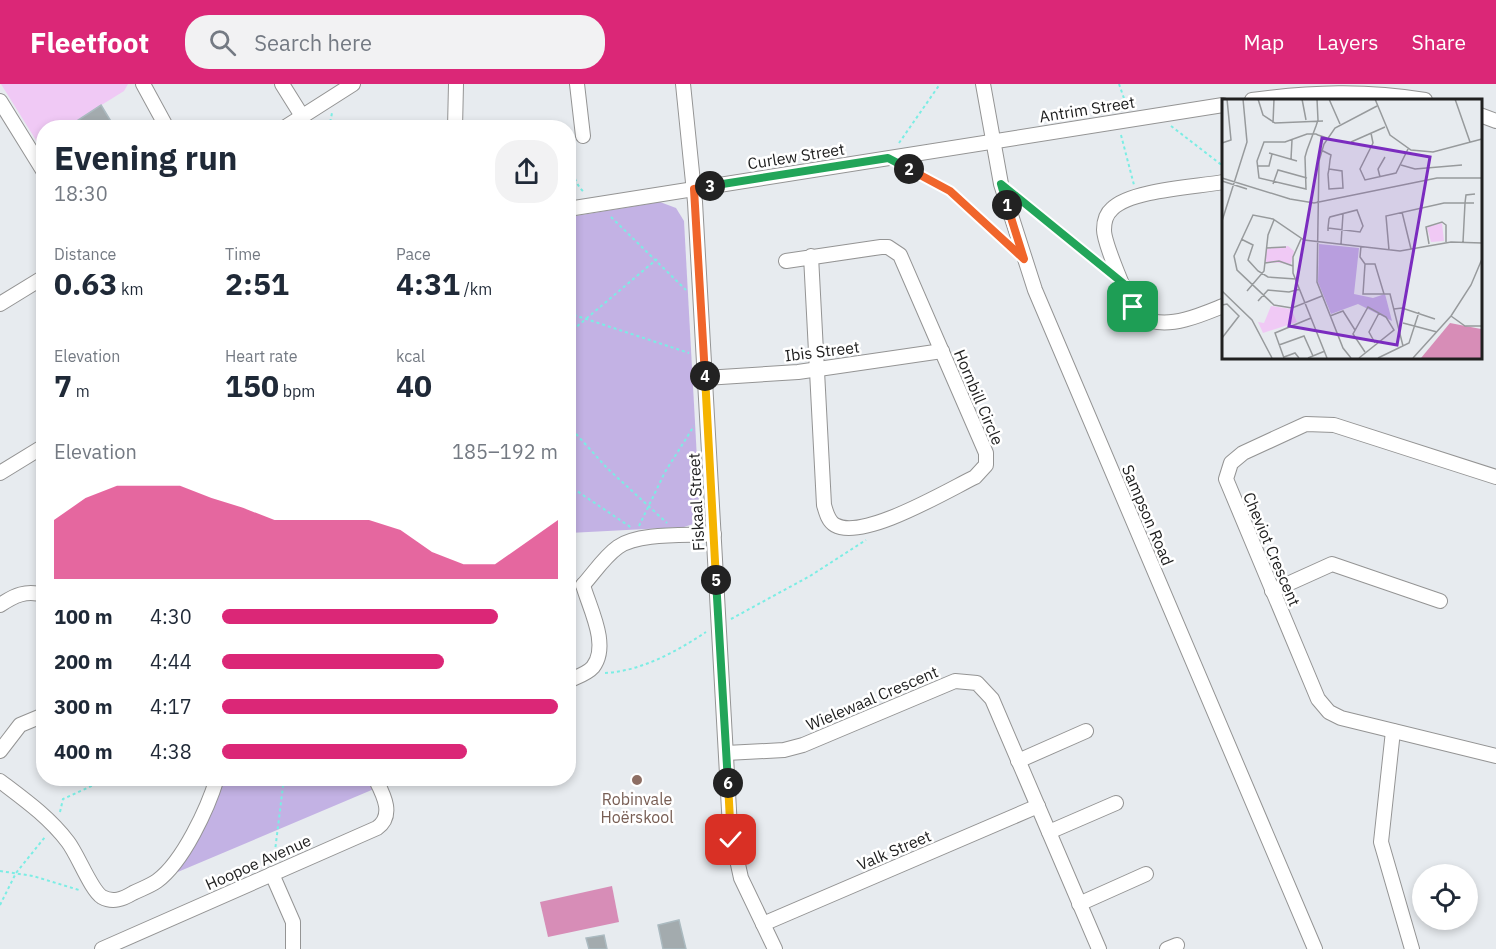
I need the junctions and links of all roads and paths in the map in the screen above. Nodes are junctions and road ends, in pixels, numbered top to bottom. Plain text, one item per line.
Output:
1 (144, 84) edge
2 (282, 84) edge
3 (353, 84) edge
4 (456, 84) edge
5 (577, 84) edge
6 (683, 84) edge
7 (940, 84) edge
8 (983, 84) edge
9 (1119, 84) edge
10 (1261, 99) edge
11 (1404, 99) edge
12 (0, 101) edge
13 (1222, 105) edge
14 (1162, 114) junction
15 (302, 116) junction
16 (1481, 116) edge
17 (163, 120) edge
18 (296, 120) edge
19 (455, 120) edge
20 (1124, 120) junction
21 (1496, 120) edge
22 (576, 135) edge
23 (583, 136) joint
24 (993, 141) junction
25 (888, 158) junction
26 (36, 159) edge
27 (1222, 165) edge
28 (909, 169) dead end
29 (576, 180) edge
30 (1222, 182) edge
31 (694, 189) junction
32 (1137, 196) junction
33 (1019, 199) dead end
34 (601, 204) junction
35 (576, 208) edge
36 (1007, 244) dead end
37 (811, 256) junction
38 (657, 259) junction
39 (786, 261) dead end
40 (1106, 270) dead end
41 (36, 282) edge
42 (700, 293) junction
43 (0, 304) edge
44 (1222, 306) edge
45 (576, 315) edge
46 (587, 317) junction
47 (576, 327) edge
48 (942, 351) junction
49 (704, 355) junction
50 (818, 369) junction
51 (705, 378) junction
52 (708, 420) junction
53 (576, 434) edge
54 (36, 451) edge
55 (0, 473) edge
56 (1496, 477) edge
57 (576, 490) edge
58 (649, 505) junction
59 (873, 525) junction
60 (714, 534) junction
61 (678, 537) junction
62 (576, 585) edge
63 (583, 585) junction
64 (1272, 591) junction
65 (36, 593) edge
66 (1440, 601) dead end
67 (0, 605) edge
68 (719, 630) junction
69 (587, 672) junction
70 (576, 677) edge
71 (36, 718) edge
72 (1086, 731) dead end
73 (1393, 731) junction
74 (0, 751) edge
75 (726, 753) junction
76 (1496, 756) edge
77 (1018, 761) junction
78 (0, 781) edge
79 (214, 786) edge
80 (283, 786) edge
81 (379, 786) edge
82 (1116, 803) dead end
83 (1038, 806) junction
84 (1048, 832) junction
85 (0, 871) edge
86 (272, 874) junction
87 (1146, 874) dead end
88 (96, 891) junction
89 (1079, 904) junction
90 (763, 924) junction
91 (102, 949) edge
92 (293, 949) edge
93 (775, 949) edge
94 (1099, 949) edge
95 (1315, 949) edge
96 (1412, 949) edge

1 - 17 street
2 - 15 street
3 - 15 street
4 - 19 street
5 - 23 street
6 - 31 street, Fiskaal Street
7 - 25 path
8 - 24 street, Sampson Road
9 - 20 path
10 - 11 street
12 - 26 street
13 - 14 street, Antrim Street
14 - 20 street, Antrim Street
14 - 27 path
15 - 18 street
16 - 21 street
20 - 24 street, Antrim Street
20 - 32 path
22 - 23 path
24 - 25 street, Curlew Street
24 - 95 street, Sampson Road
25 - 31 street, Curlew Street
28 - 36 path
29 - 34 path
30 - 32 street
31 - 34 street, Curlew Street
31 - 42 street, Fiskaal Street
32 - 44 street
33 - 40 path
34 - 35 street, Curlew Street
34 - 38 path
37 - 39 street, Hornbill Circle
37 - 48 street, Hornbill Circle
37 - 50 street, Hornbill Circle
38 - 42 path
38 - 46 path
41 - 43 street
42 - 49 street, Fiskaal Street
45 - 46 path
46 - 47 path
46 - 49 path
48 - 50 street, Ibis Street
48 - 59 street, Hornbill Circle
49 - 51 street, Fiskaal Street
50 - 51 street, Ibis Street
50 - 59 street, Hornbill Circle
51 - 52 street, Fiskaal Street
52 - 58 path
52 - 60 street, Fiskaal Street
53 - 58 path
54 - 55 street
56 - 64 street, Cheviot Crescent
57 - 58 path
58 - 61 path
59 - 68 path
60 - 61 street
60 - 68 street, Fiskaal Street
61 - 63 street
62 - 63 street
63 - 69 street
64 - 66 street
64 - 73 street, Cheviot Crescent
65 - 67 street
68 - 69 path
68 - 75 street, Fiskaal Street
69 - 70 street
71 - 74 street
72 - 77 street
73 - 76 street, Cheviot Crescent
73 - 96 street
75 - 77 street, Wielewaal Crescent
75 - 90 street, Fiskaal Street
77 - 83 street, Wielewaal Crescent
78 - 88 street
79 - 88 street
80 - 86 path
81 - 86 street, Hoopoe Avenue
82 - 84 street
83 - 84 street, Wielewaal Crescent
83 - 90 street, Valk Street
84 - 89 street, Wielewaal Crescent
85 - 88 path
86 - 91 street, Hoopoe Avenue
86 - 92 street
87 - 89 street
89 - 94 street, Wielewaal Crescent
90 - 93 street, Fiskaal Street

